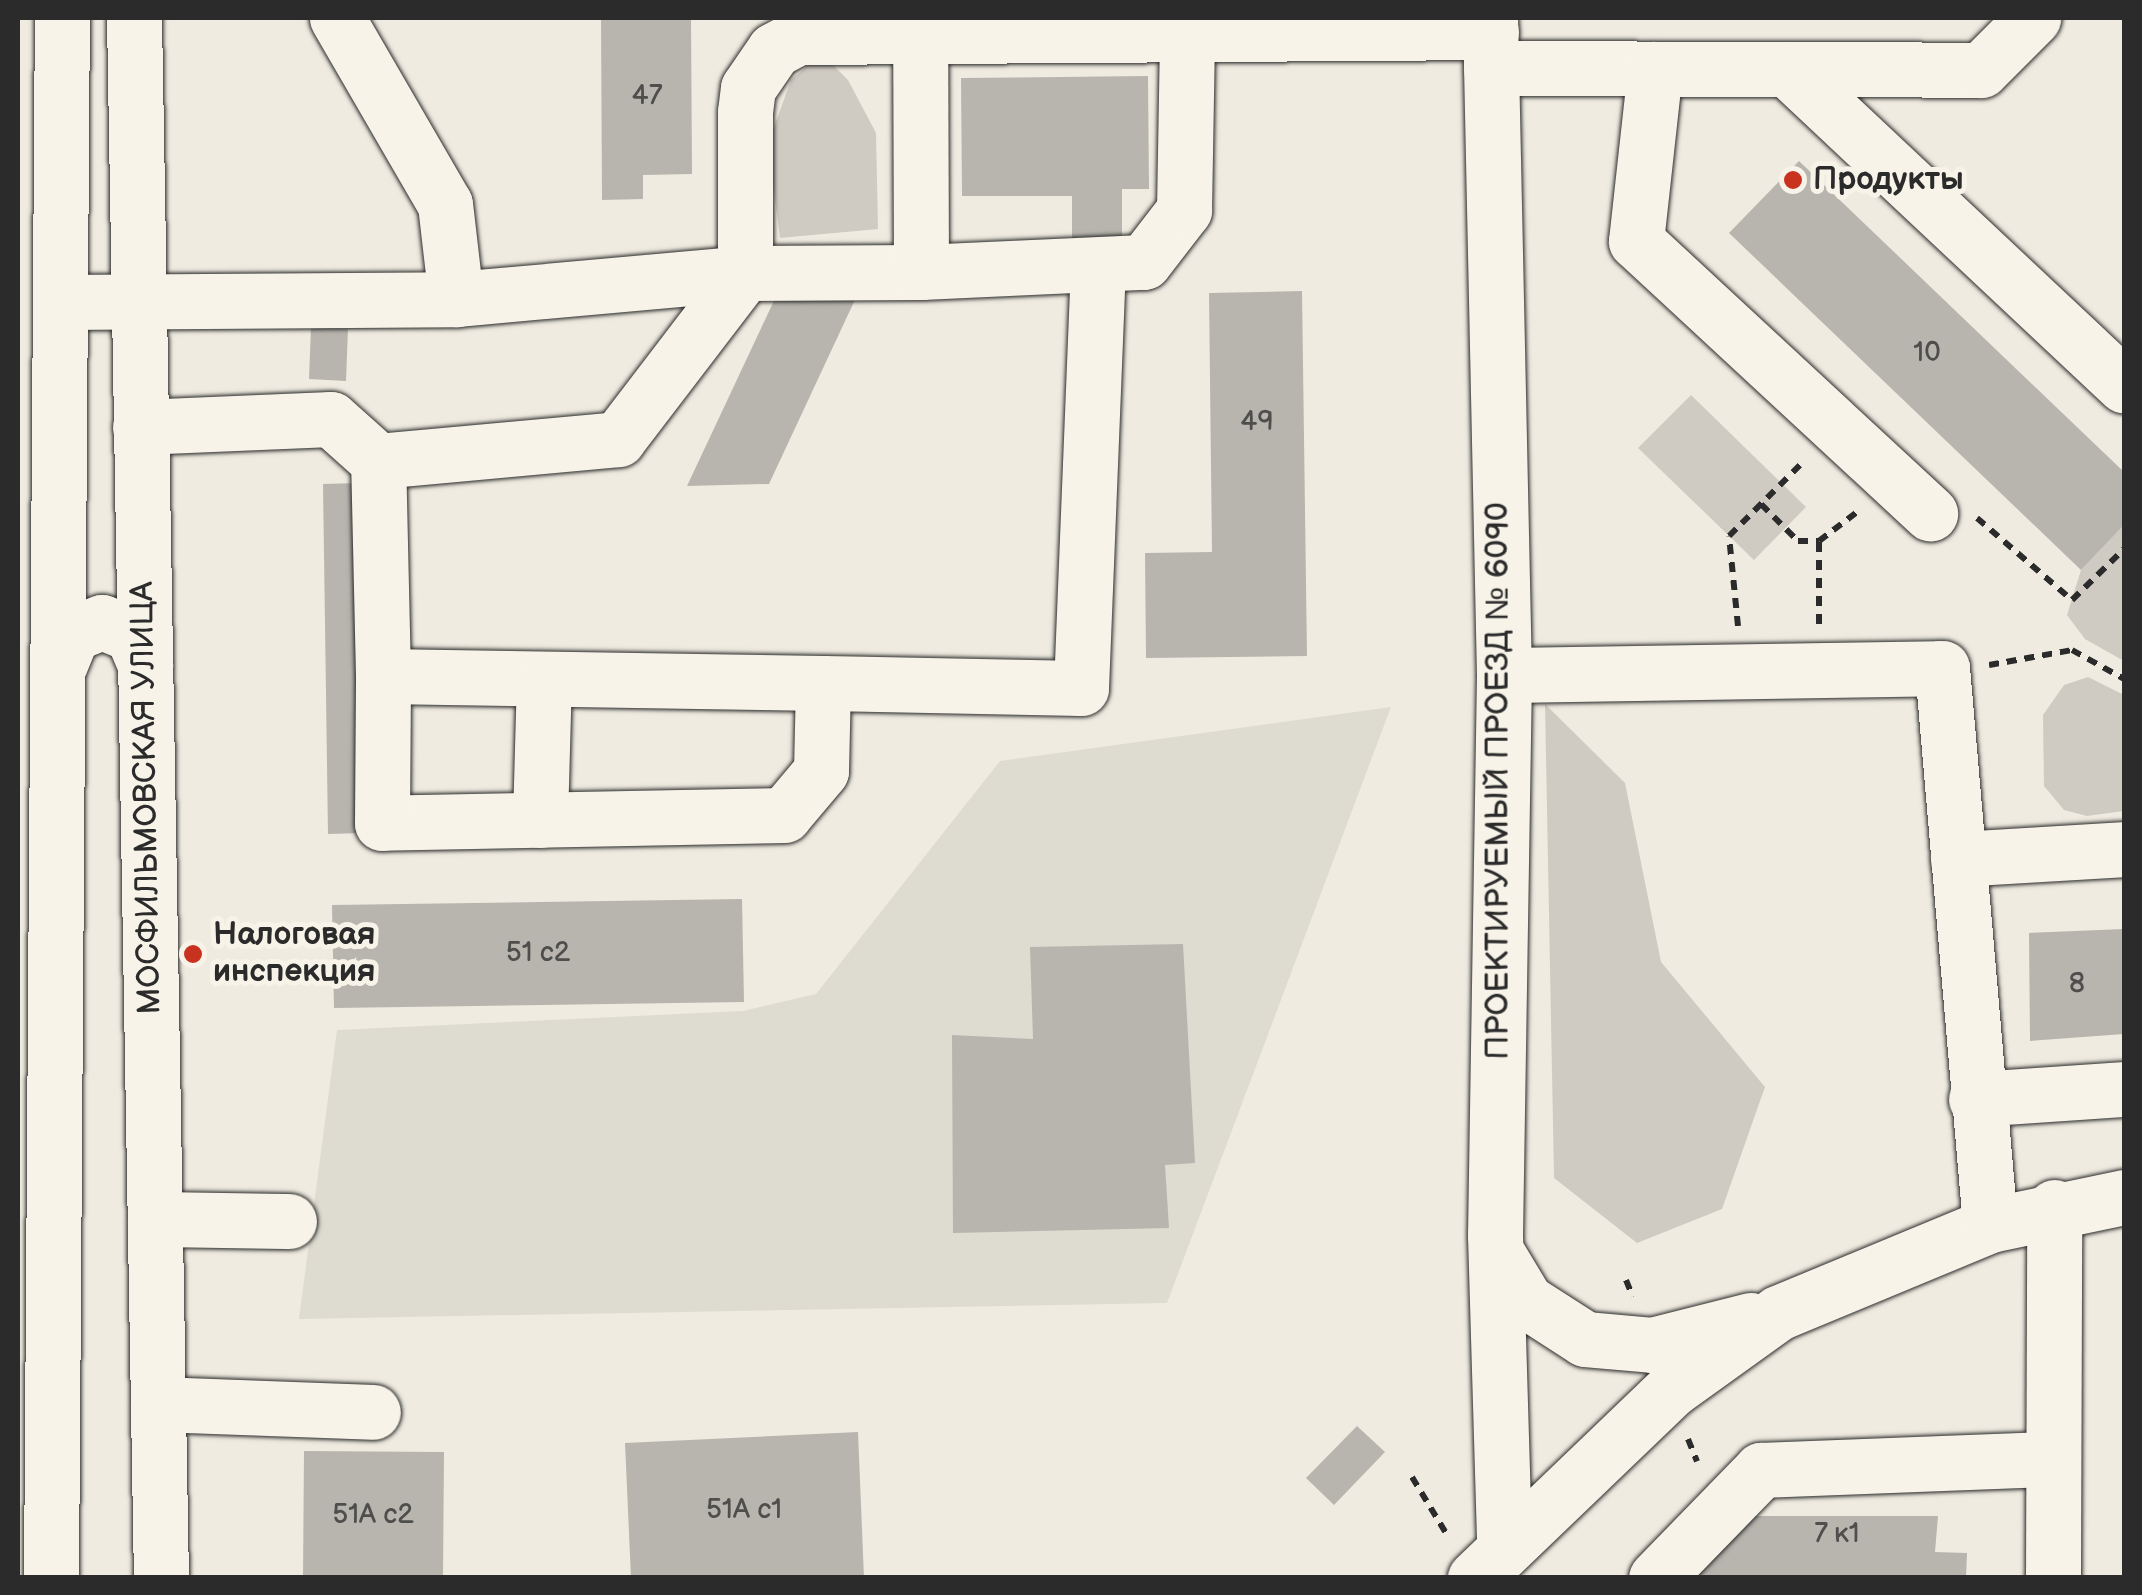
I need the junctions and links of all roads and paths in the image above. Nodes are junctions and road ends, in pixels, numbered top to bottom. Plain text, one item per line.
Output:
1 (62, 18) edge
2 (134, 18) edge
3 (337, 18) edge
4 (2033, 18) edge
5 (1221, 28) edge
6 (920, 36) junction
7 (1490, 39) edge
8 (1655, 69) junction
9 (1788, 70) junction
10 (1098, 271) junction
11 (921, 272) junction
12 (745, 273) junction
13 (456, 298) junction
14 (138, 301) junction
15 (62, 302) junction
16 (2124, 386) edge
17 (1836, 426) junction
18 (140, 427) junction
19 (378, 461) junction
20 (1890, 476) junction
21 (1760, 504) junction
22 (1930, 513) joint
23 (1819, 541) junction
24 (2124, 548) edge
25 (60, 664) junction
26 (145, 664) junction
27 (1942, 668) junction
28 (1819, 671) junction
29 (1743, 672) junction
30 (1504, 674) junction
31 (383, 676) junction
32 (544, 678) junction
33 (2124, 679) edge
34 (823, 683) junction
35 (540, 820) junction
36 (2124, 849) edge
37 (1958, 859) junction
38 (2124, 1088) edge
39 (1976, 1098) junction
40 (2124, 1198) edge
41 (2054, 1207) junction
42 (154, 1219) junction
43 (288, 1220) dead end
44 (1990, 1226) junction
45 (1497, 1254) junction
46 (1778, 1313) junction
47 (158, 1404) junction
48 (372, 1412) dead end
49 (2052, 1459) junction
50 (1412, 1478) dead end
51 (1477, 1555) edge
52 (51, 1578) edge
53 (162, 1578) edge
54 (1656, 1578) edge
55 (2053, 1578) edge

1 - 15 main road
2 - 14 main road, МОСФИЛЬМОВСКАЯ УЛИЦА
3 - 13 main road
4 - 9 main road
5 - 6 main road
5 - 7 main road
5 - 10 main road
6 - 11 main road
6 - 12 main road
7 - 8 main road
7 - 30 main road, ПРОЕКТИРУЕМЫЙ ПРОЕЗД № 6090
8 - 9 main road
8 - 17 main road
9 - 16 main road
10 - 11 main road
10 - 34 main road
11 - 12 main road
12 - 13 main road
12 - 19 main road
13 - 14 main road
14 - 15 main road
14 - 18 main road, МОСФИЛЬМОВСКАЯ УЛИЦА
15 - 25 main road
17 - 20 main road
17 - 21 path
18 - 19 main road
18 - 26 main road, МОСФИЛЬМОВСКАЯ УЛИЦА
19 - 31 main road
20 - 22 main road
20 - 23 path
21 - 23 path
21 - 29 path
22 - 24 path
23 - 28 path
25 - 26 main road
25 - 52 main road
26 - 42 main road, МОСФИЛЬМОВСКАЯ УЛИЦА
27 - 28 main road
27 - 33 path
27 - 37 main road
28 - 29 main road
29 - 30 main road
30 - 45 main road, ПРОЕКТИРУЕМЫЙ ПРОЕЗД № 6090
31 - 32 main road
31 - 35 main road
32 - 34 main road
32 - 35 main road
34 - 35 main road
36 - 37 main road
37 - 39 main road
38 - 39 main road
39 - 44 main road
40 - 41 main road
41 - 44 main road
41 - 49 main road
42 - 43 main road
42 - 47 main road, МОСФИЛЬМОВСКАЯ УЛИЦА
44 - 46 main road
45 - 46 main road
45 - 51 main road, ПРОЕКТИРУЕМЫЙ ПРОЕЗД № 6090
46 - 51 main road
47 - 48 main road
47 - 53 main road, МОСФИЛЬМОВСКАЯ УЛИЦА
49 - 54 main road
49 - 55 main road
50 - 51 path

